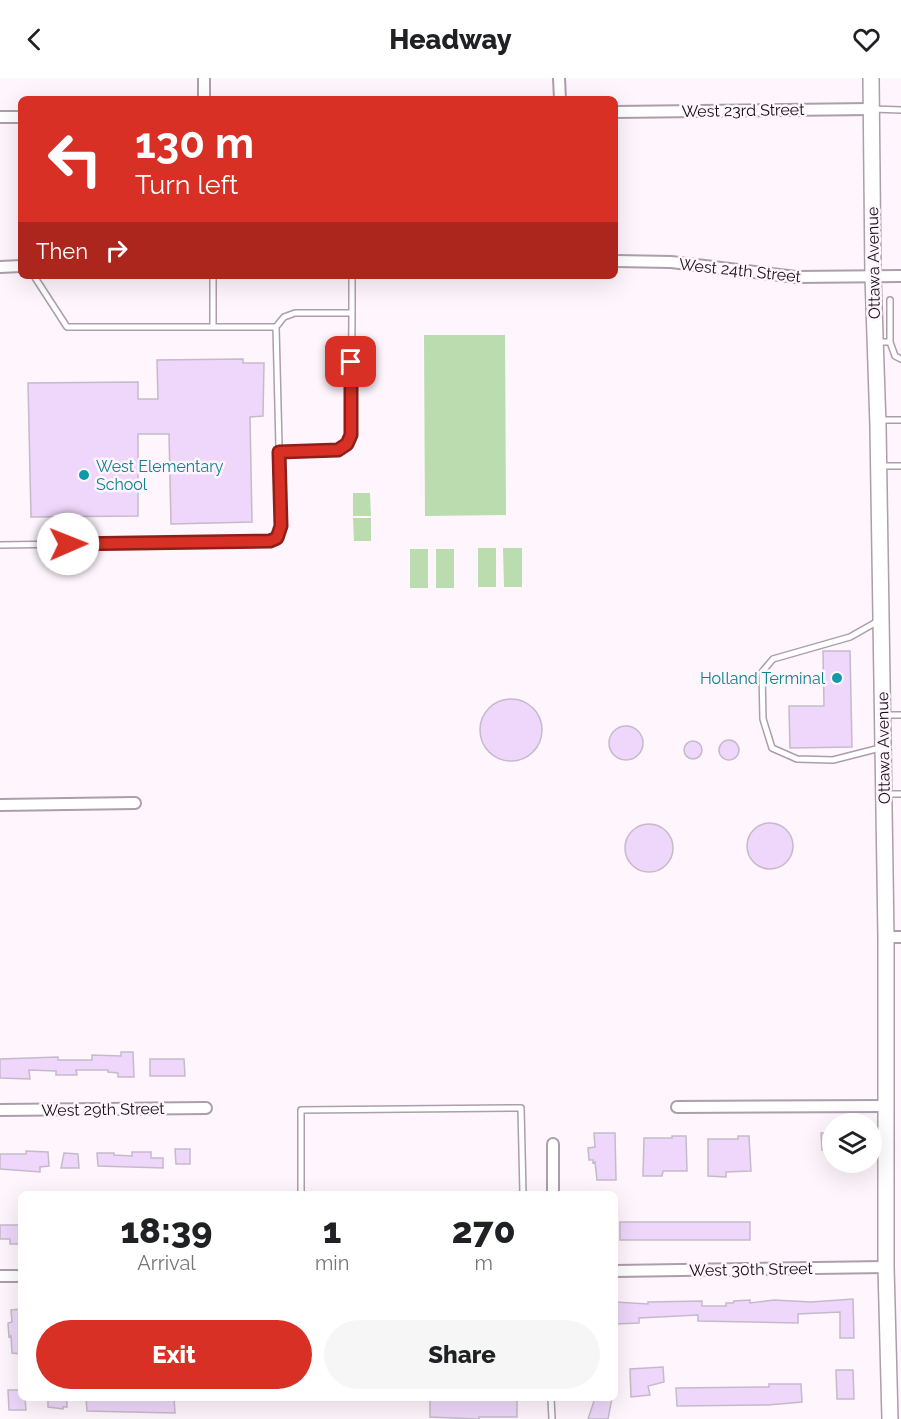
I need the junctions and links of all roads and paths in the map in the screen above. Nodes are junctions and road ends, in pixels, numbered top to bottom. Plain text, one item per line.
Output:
1 (204, 78) edge
2 (559, 78) edge
3 (871, 78) edge
4 (204, 96) edge
5 (560, 96) edge
6 (872, 109) junction
7 (901, 110) edge
8 (618, 112) edge
9 (0, 117) edge
10 (18, 117) edge
11 (618, 261) edge
12 (18, 266) edge
13 (0, 267) edge
14 (873, 276) junction
15 (901, 276) edge
16 (36, 279) edge
17 (213, 279) edge
18 (352, 279) edge
19 (890, 300) dead end
20 (352, 313) junction
21 (213, 327) junction
22 (276, 327) junction
23 (883, 342) junction
24 (901, 359) edge
25 (878, 420) junction
26 (901, 420) edge
27 (279, 452) junction
28 (878, 465) junction
29 (901, 466) edge
30 (0, 545) edge
31 (881, 619) junction
32 (883, 715) junction
33 (901, 715) edge
34 (883, 747) junction
35 (884, 794) junction
36 (901, 794) edge
37 (135, 803) dead end
38 (0, 805) edge
39 (894, 937) edge
40 (886, 1106) junction
41 (677, 1107) dead end
42 (206, 1108) dead end
43 (0, 1110) edge
44 (553, 1144) dead end
45 (301, 1191) edge
46 (523, 1191) edge
47 (552, 1191) edge
48 (886, 1266) junction
49 (618, 1271) edge
50 (0, 1276) edge
51 (18, 1276) edge
52 (551, 1401) edge
53 (552, 1419) edge
54 (890, 1419) edge

1 - 4 street
2 - 5 street
3 - 6 street, Ottawa Avenue
6 - 7 lane
6 - 8 street, West 23rd Street
6 - 14 street, Ottawa Avenue
9 - 10 street
11 - 14 street, West 24th Street
12 - 13 street
14 - 15 street, West 24th Street
14 - 23 street, Ottawa Avenue
16 - 21 lane
17 - 21 lane
18 - 20 lane
19 - 23 lane
20 - 22 lane
20 - 27 lane
21 - 22 lane
22 - 27 lane
23 - 24 lane
23 - 25 street, Ottawa Avenue
25 - 26 lane
25 - 28 street, Ottawa Avenue
27 - 30 lane
28 - 29 lane
28 - 31 street, Ottawa Avenue
31 - 32 street, Ottawa Avenue
31 - 34 lane
32 - 33 lane
32 - 34 street, Ottawa Avenue
34 - 35 street, Ottawa Avenue
35 - 36 lane
35 - 39 street, Ottawa Avenue
37 - 38 street
39 - 40 street, Ottawa Avenue
40 - 41 street
40 - 48 street, Ottawa Avenue
42 - 43 street, West 29th Street
44 - 47 street
45 - 46 lane
48 - 49 street, West 30th Street
48 - 54 street, Ottawa Avenue
50 - 51 street
52 - 53 lane

